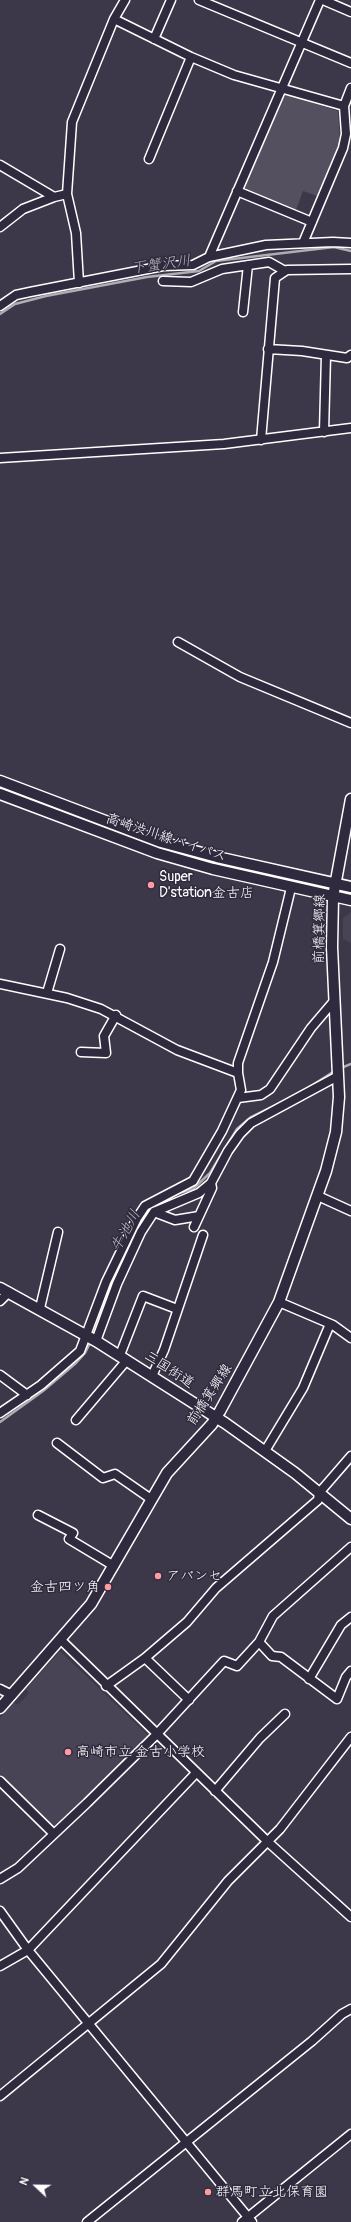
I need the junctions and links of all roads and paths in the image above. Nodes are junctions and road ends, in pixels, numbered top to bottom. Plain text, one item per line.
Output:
1 (125, 0) edge
2 (171, 0) edge
3 (199, 0) edge
4 (322, 0) edge
5 (351, 12) edge
6 (114, 19) junction
7 (154, 39) junction
8 (302, 42) junction
9 (192, 57) junction
10 (351, 63) edge
11 (282, 88) junction
12 (351, 88) edge
13 (344, 106) junction
14 (348, 135) edge
15 (149, 159) dead end
16 (0, 165) edge
17 (238, 191) junction
18 (66, 194) junction
19 (54, 197) junction
20 (312, 222) junction
21 (0, 228) edge
22 (304, 243) junction
23 (351, 243) edge
24 (209, 257) junction
25 (248, 265) junction
26 (351, 269) edge
27 (285, 271) junction
28 (163, 281) dead end
29 (79, 283) junction
30 (0, 306) edge
31 (243, 312) dead end
32 (268, 349) junction
33 (326, 355) junction
34 (351, 356) edge
35 (351, 428) edge
36 (324, 432) junction
37 (261, 440) junction
38 (0, 458) edge
39 (178, 642) dead end
40 (351, 724) edge
41 (0, 781) edge
42 (0, 794) edge
43 (351, 799) edge
44 (334, 884) junction
45 (351, 887) edge
46 (291, 888) junction
47 (333, 897) junction
48 (351, 900) edge
49 (60, 950) dead end
50 (0, 984) edge
51 (47, 993) junction
52 (334, 1001) junction
53 (116, 1015) junction
54 (81, 1052) dead end
55 (238, 1073) junction
56 (338, 1075) junction
57 (238, 1098) junction
58 (205, 1160) junction
59 (219, 1168) junction
60 (211, 1183) junction
61 (318, 1196) junction
62 (351, 1211) edge
63 (154, 1212) junction
64 (199, 1216) junction
65 (194, 1226) dead end
66 (58, 1232) dead end
67 (203, 1235) dead end
68 (5, 1290) edge
69 (0, 1301) edge
70 (279, 1302) junction
71 (40, 1308) junction
72 (177, 1309) junction
73 (330, 1324) junction
74 (91, 1338) junction
75 (351, 1338) edge
76 (124, 1358) junction
77 (0, 1375) edge
78 (152, 1376) junction
79 (27, 1395) junction
80 (0, 1413) edge
81 (216, 1417) junction
82 (76, 1420) dead end
83 (57, 1443) dead end
84 (265, 1451) junction
85 (351, 1456) edge
86 (319, 1493) junction
87 (151, 1499) junction
88 (38, 1515) dead end
89 (351, 1519) edge
90 (351, 1547) edge
91 (114, 1566) junction
92 (351, 1616) edge
93 (61, 1640) junction
94 (259, 1642) junction
95 (145, 1658) junction
96 (351, 1671) edge
97 (309, 1678) junction
98 (106, 1686) junction
99 (0, 1689) edge
100 (12, 1695) junction
101 (189, 1700) junction
102 (0, 1708) edge
103 (285, 1714) dead end
104 (156, 1735) junction
105 (351, 1737) edge
106 (347, 1748) edge
107 (196, 1773) junction
108 (0, 1782) edge
109 (215, 1791) junction
110 (53, 1834) junction
111 (268, 1842) junction
112 (0, 1879) edge
113 (0, 1911) edge
114 (350, 1914) edge
115 (28, 1950) junction
116 (0, 1966) edge
117 (351, 2009) edge
118 (88, 2023) junction
119 (0, 2096) edge
120 (351, 2134) edge
121 (185, 2141) junction
122 (248, 2220) edge
123 (88, 2222) edge

1 - 6 street
2 - 7 street
3 - 8 street
4 - 5 street
4 - 8 street
6 - 7 street
6 - 18 street
7 - 9 street
8 - 10 street
8 - 11 street
9 - 11 street
9 - 15 street
11 - 13 street
11 - 17 street
12 - 13 street
13 - 14 street
14 - 20 street
16 - 19 street
17 - 20 street
17 - 24 street
18 - 19 street
18 - 29 street
19 - 21 street
20 - 22 street
22 - 23 street
22 - 24 street
24 - 29 street
25 - 27 street
25 - 28 street
25 - 31 street
26 - 27 street
27 - 32 street
29 - 30 street
32 - 33 street
32 - 37 street
33 - 34 street
33 - 36 street
35 - 36 street
36 - 37 street
37 - 38 street
39 - 40 street
41 - 44 main road, 高崎渋川線バイパス
42 - 46 main road, 高崎渋川線バイパス
43 - 44 main road, 前橋箕郷線
44 - 45 main road, 高崎渋川線バイパス
44 - 47 main road, 前橋箕郷線
46 - 47 main road, 高崎渋川線バイパス
46 - 55 street
47 - 48 main road, 高崎渋川線バイパス
47 - 52 main road, 前橋箕郷線
49 - 51 street
50 - 51 street
51 - 53 street
52 - 56 main road, 前橋箕郷線
52 - 57 street
53 - 54 street
53 - 55 street
55 - 57 street
56 - 59 street
56 - 61 main road, 前橋箕郷線
57 - 58 street
58 - 59 street
58 - 74 street
59 - 60 street
60 - 63 street
60 - 64 street
61 - 62 street
61 - 70 main road, 前橋箕郷線
63 - 64 street
63 - 74 street
64 - 65 street
66 - 71 street
67 - 72 street
68 - 69 street
68 - 71 main road, 三国街道
70 - 73 street
70 - 81 main road, 前橋箕郷線
71 - 74 main road, 三国街道
72 - 76 street
72 - 78 street
73 - 75 street
73 - 84 street
74 - 76 main road, 三国街道
74 - 79 street
76 - 78 main road, 三国街道
76 - 82 street
77 - 79 street
78 - 81 main road, 三国街道
79 - 80 street
81 - 84 main road, 三国街道
81 - 87 main road, 前橋箕郷線
83 - 87 street
84 - 86 main road, 三国街道
85 - 86 street
86 - 89 main road, 三国街道
86 - 95 street
87 - 91 main road, 前橋箕郷線
88 - 91 street
90 - 94 street
91 - 93 main road, 前橋箕郷線
92 - 97 street
93 - 98 street
93 - 100 main road, 前橋箕郷線
94 - 97 street
94 - 101 street
95 - 98 street
95 - 101 street
96 - 97 street
98 - 104 street
99 - 100 street
100 - 102 main road, 前橋箕郷線
101 - 104 street
103 - 109 street
104 - 107 street
104 - 110 street
105 - 106 street
106 - 111 street
107 - 109 street
107 - 115 street
108 - 110 street
109 - 111 street
110 - 112 street
111 - 114 street
111 - 118 street
113 - 115 street
115 - 116 street
115 - 118 street
117 - 121 street
118 - 119 street
118 - 121 street
120 - 122 street
121 - 122 street
121 - 123 street

